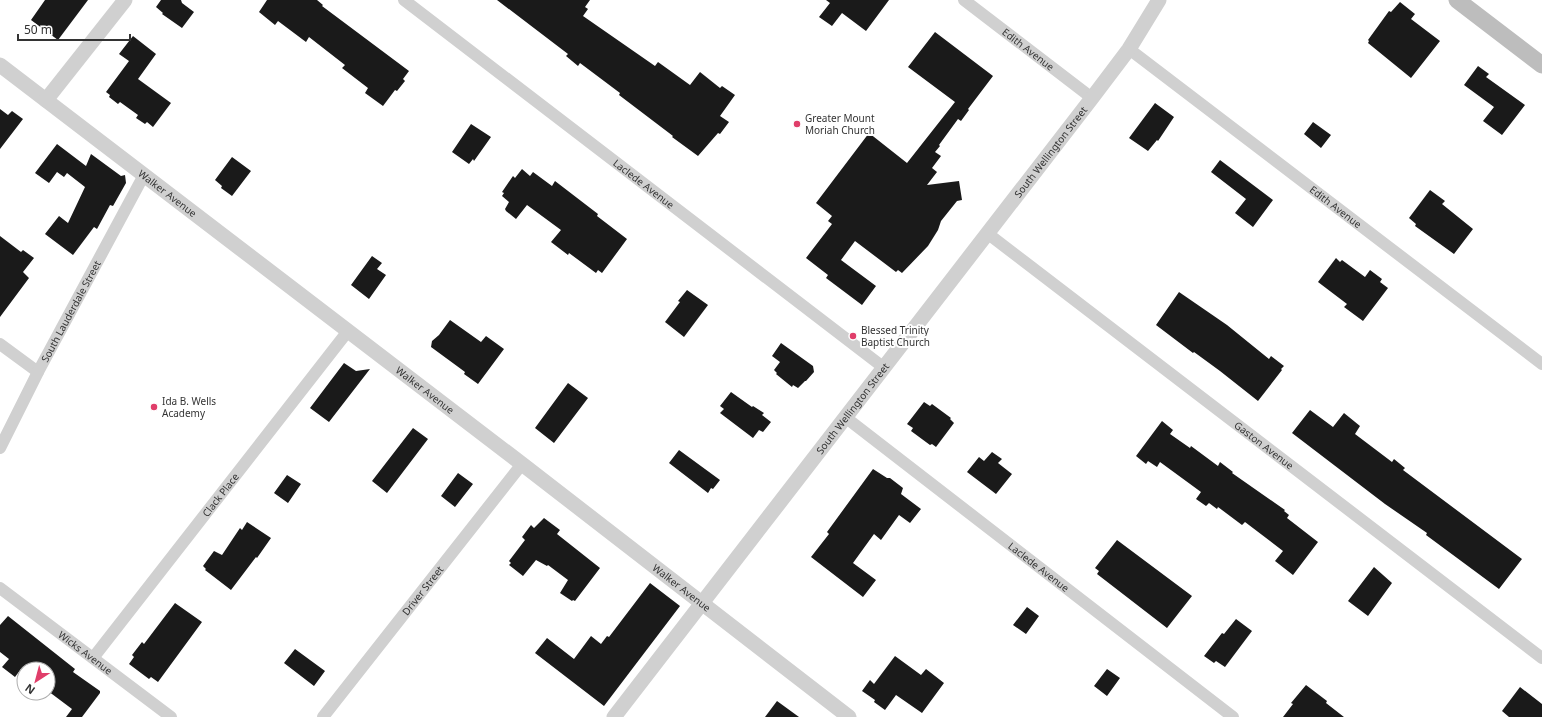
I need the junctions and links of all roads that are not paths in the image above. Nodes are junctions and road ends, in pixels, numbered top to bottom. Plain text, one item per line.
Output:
1 (125, 0) edge
2 (404, 0) edge
3 (964, 0) edge
4 (1159, 0) edge
5 (1457, 0) edge
6 (1129, 49) junction
7 (0, 65) edge
8 (1542, 65) edge
9 (1092, 98) junction
10 (46, 100) junction
11 (144, 175) junction
12 (987, 233) junction
13 (348, 331) junction
14 (0, 344) edge
15 (1542, 364) edge
16 (883, 367) junction
17 (38, 372) junction
18 (844, 417) junction
19 (0, 448) edge
20 (522, 464) junction
21 (0, 588) edge
22 (701, 604) junction
23 (93, 658) junction
24 (1542, 658) edge
25 (171, 717) edge
26 (323, 717) edge
27 (614, 717) edge
28 (849, 717) edge
29 (1233, 717) edge

1 - 10 street
2 - 16 street, Laclede Avenue
3 - 9 street, Edith Avenue
4 - 6 street, South Wellington Street
5 - 8 main road
6 - 9 street, South Wellington Street
6 - 15 street, Edith Avenue
7 - 10 street, Walker Avenue
9 - 12 street, South Wellington Street
10 - 11 street, Walker Avenue
11 - 13 street, Walker Avenue
11 - 17 street, South Lauderdale Street
12 - 16 street, South Wellington Street
12 - 24 street, Gaston Avenue
13 - 20 street, Walker Avenue
13 - 23 street, Clack Place
14 - 17 street
16 - 18 street, South Wellington Street
17 - 19 street, South Lauderdale Street
18 - 22 street, South Wellington Street
18 - 29 street, Laclede Avenue
20 - 22 street, Walker Avenue
20 - 26 street, Driver Street
21 - 23 street, Wicks Avenue
22 - 27 street, South Wellington Street
22 - 28 street, Walker Avenue
23 - 25 street, Wicks Avenue

